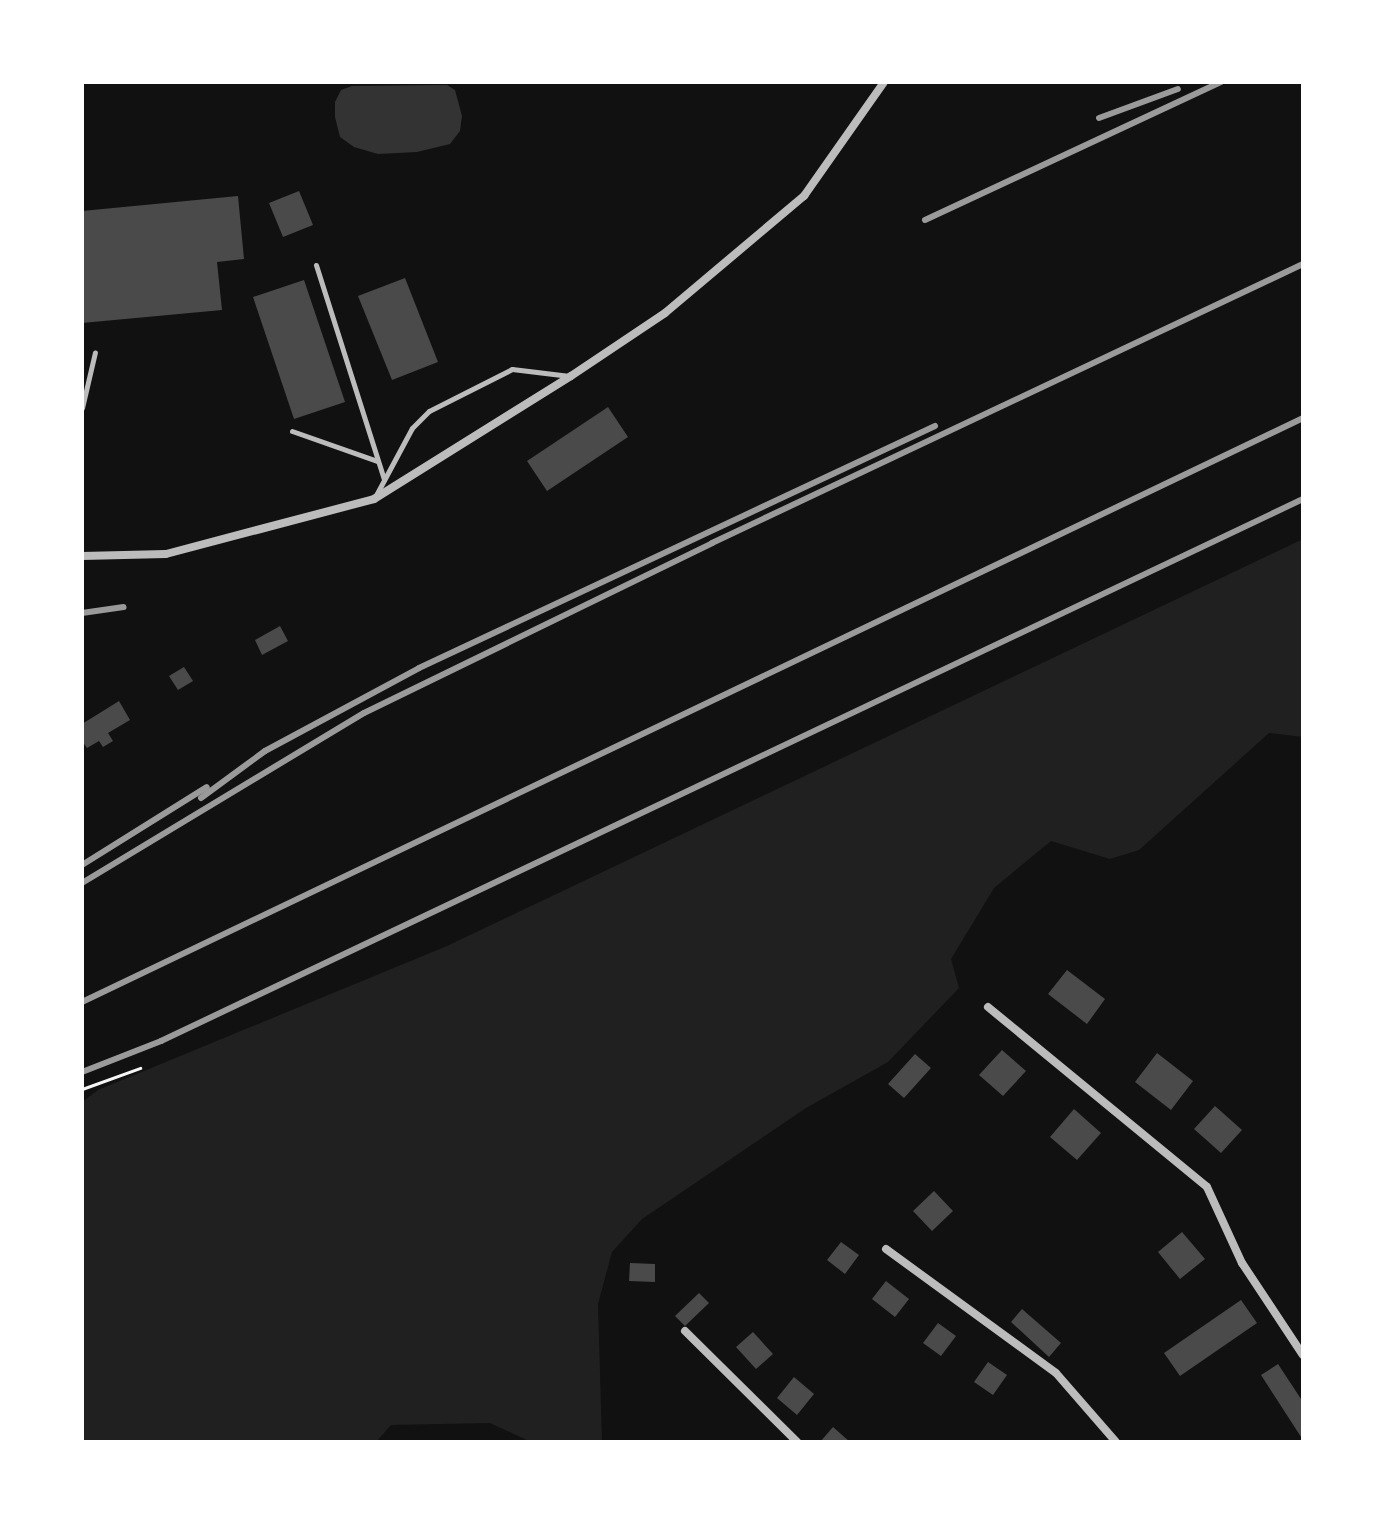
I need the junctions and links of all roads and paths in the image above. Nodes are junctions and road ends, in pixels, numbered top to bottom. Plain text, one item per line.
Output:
1 (884, 82) edge
2 (316, 265) dead end
3 (95, 352) dead end
4 (571, 376) junction
5 (82, 408) edge
6 (292, 431) dead end
7 (378, 461) junction
8 (384, 480) junction
9 (374, 499) junction
10 (82, 556) edge
11 (988, 1007) dead end
12 (140, 1068) dead end
13 (82, 1089) edge
14 (886, 1249) dead end
15 (685, 1331) dead end
16 (1303, 1355) edge
17 (797, 1442) edge
18 (1116, 1442) edge

1 - 4 street
2 - 7 lane
3 - 5 lane
4 - 8 lane
4 - 9 street
6 - 7 lane
7 - 8 lane
8 - 9 lane
9 - 10 street
11 - 16 street
12 - 13 path
14 - 18 street
15 - 17 street

